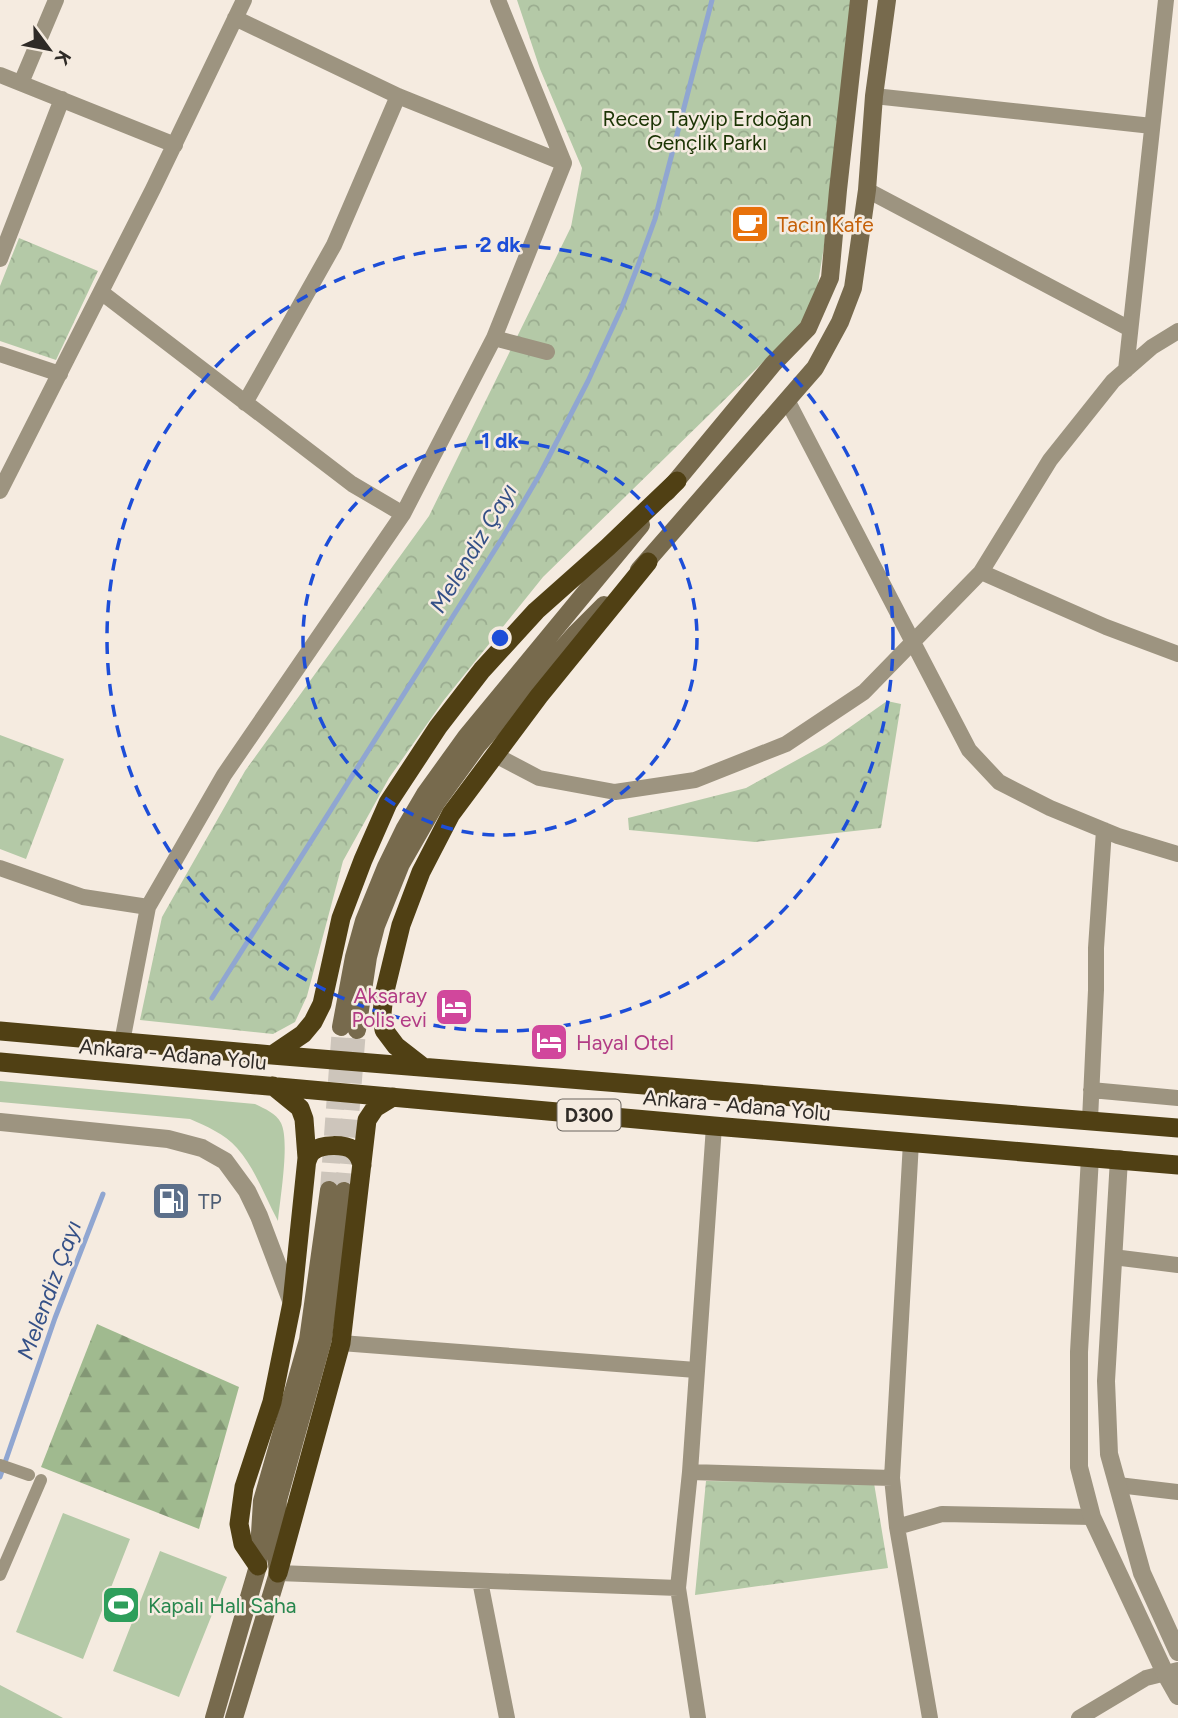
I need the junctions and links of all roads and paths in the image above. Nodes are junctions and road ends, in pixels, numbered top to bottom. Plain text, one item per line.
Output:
1 (56, 0) edge
2 (244, 0) edge
3 (498, 0) edge
4 (859, 0) edge
5 (887, 0) edge
6 (1170, 8) edge
7 (235, 18) junction
8 (0, 75) edge
9 (21, 83) junction
10 (398, 96) junction
11 (874, 96) junction
12 (62, 99) junction
13 (1152, 126) junction
14 (175, 145) junction
15 (564, 163) junction
16 (867, 190) junction
17 (0, 259) edge
18 (101, 292) junction
19 (1130, 329) junction
20 (1178, 331) edge
21 (494, 338) junction
22 (547, 352) dead end
23 (0, 354) edge
24 (1126, 370) junction
25 (60, 374) junction
26 (787, 400) junction
27 (245, 403) junction
28 (677, 481) junction
29 (0, 491) edge
30 (403, 514) junction
31 (648, 562) junction
32 (981, 572) junction
33 (913, 642) junction
34 (1178, 654) edge
35 (495, 755) junction
36 (1104, 830) junction
37 (1178, 854) edge
38 (0, 868) edge
39 (148, 907) junction
40 (0, 1031) edge
41 (122, 1042) junction
42 (272, 1055) junction
43 (0, 1062) edge
44 (424, 1068) junction
45 (273, 1086) junction
46 (1091, 1090) junction
47 (393, 1097) junction
48 (1178, 1098) edge
49 (1090, 1120) junction
50 (0, 1122) edge
51 (714, 1126) junction
52 (1178, 1128) edge
53 (911, 1142) junction
54 (1090, 1157) junction
55 (1119, 1159) junction
56 (306, 1161) junction
57 (362, 1165) junction
58 (1178, 1165) edge
59 (1113, 1257) junction
60 (1178, 1265) edge
61 (292, 1303) junction
62 (341, 1343) junction
63 (696, 1370) junction
64 (0, 1465) edge
65 (690, 1472) junction
66 (892, 1478) junction
67 (1118, 1485) junction
68 (1178, 1492) edge
69 (1092, 1517) junction
70 (897, 1527) junction
71 (258, 1566) junction
72 (278, 1573) junction
73 (0, 1575) edge
74 (480, 1581) junction
75 (678, 1588) junction
76 (1178, 1652) edge
77 (1171, 1672) edge
78 (1178, 1696) edge
79 (214, 1718) edge
80 (234, 1718) edge
81 (507, 1718) edge
82 (698, 1718) edge
83 (930, 1718) edge
84 (1079, 1718) edge

1 - 9 street
2 - 7 street
3 - 15 street
4 - 28 main road
5 - 11 main road
6 - 13 street
7 - 10 street
7 - 14 street
8 - 9 street
9 - 12 street
10 - 15 street
10 - 27 street
11 - 13 street
11 - 16 main road
12 - 14 street
12 - 17 street
13 - 19 street
14 - 18 street
15 - 21 street
16 - 19 street
16 - 26 main road
18 - 25 street
18 - 27 street
19 - 24 street
20 - 24 street
21 - 22 street
21 - 30 street
23 - 25 street
24 - 32 street
25 - 29 street
26 - 31 main road
26 - 33 street
27 - 30 street
28 - 31 main road
28 - 42 highway
30 - 39 street
31 - 35 highway
32 - 33 street
32 - 34 street
33 - 35 street
33 - 36 street
35 - 44 highway
36 - 37 street
36 - 46 street
38 - 39 street
39 - 41 street
40 - 41 highway, Ankara - Adana Yolu / D300
41 - 42 highway, Ankara - Adana Yolu / D300
42 - 44 highway, Ankara - Adana Yolu / D300
43 - 45 highway, Ankara - Adana Yolu / D300
44 - 49 highway, Ankara - Adana Yolu / D300
45 - 47 highway, Ankara - Adana Yolu / D300
45 - 56 highway
46 - 48 street
46 - 49 street
47 - 51 highway, Ankara - Adana Yolu / D300
47 - 57 highway
49 - 52 highway, Ankara - Adana Yolu / D300
50 - 61 street
51 - 53 highway, Ankara - Adana Yolu / D300
51 - 63 street
53 - 54 highway, Ankara - Adana Yolu / D300
53 - 66 street
54 - 55 highway, Ankara - Adana Yolu / D300
54 - 69 street
55 - 58 highway, Ankara - Adana Yolu / D300
55 - 59 street
56 - 57 highway
56 - 61 highway
57 - 62 highway
59 - 60 street
59 - 67 street
61 - 71 highway
62 - 63 street
62 - 72 highway
63 - 65 street
64 - 73 street
65 - 66 street
65 - 75 street
66 - 70 street
67 - 68 street
67 - 76 street
69 - 70 street
69 - 77 street
70 - 83 street
71 - 72 main road
71 - 79 main road
72 - 74 street
72 - 80 main road
74 - 75 street
74 - 81 street
75 - 82 street
77 - 78 street
77 - 84 street

